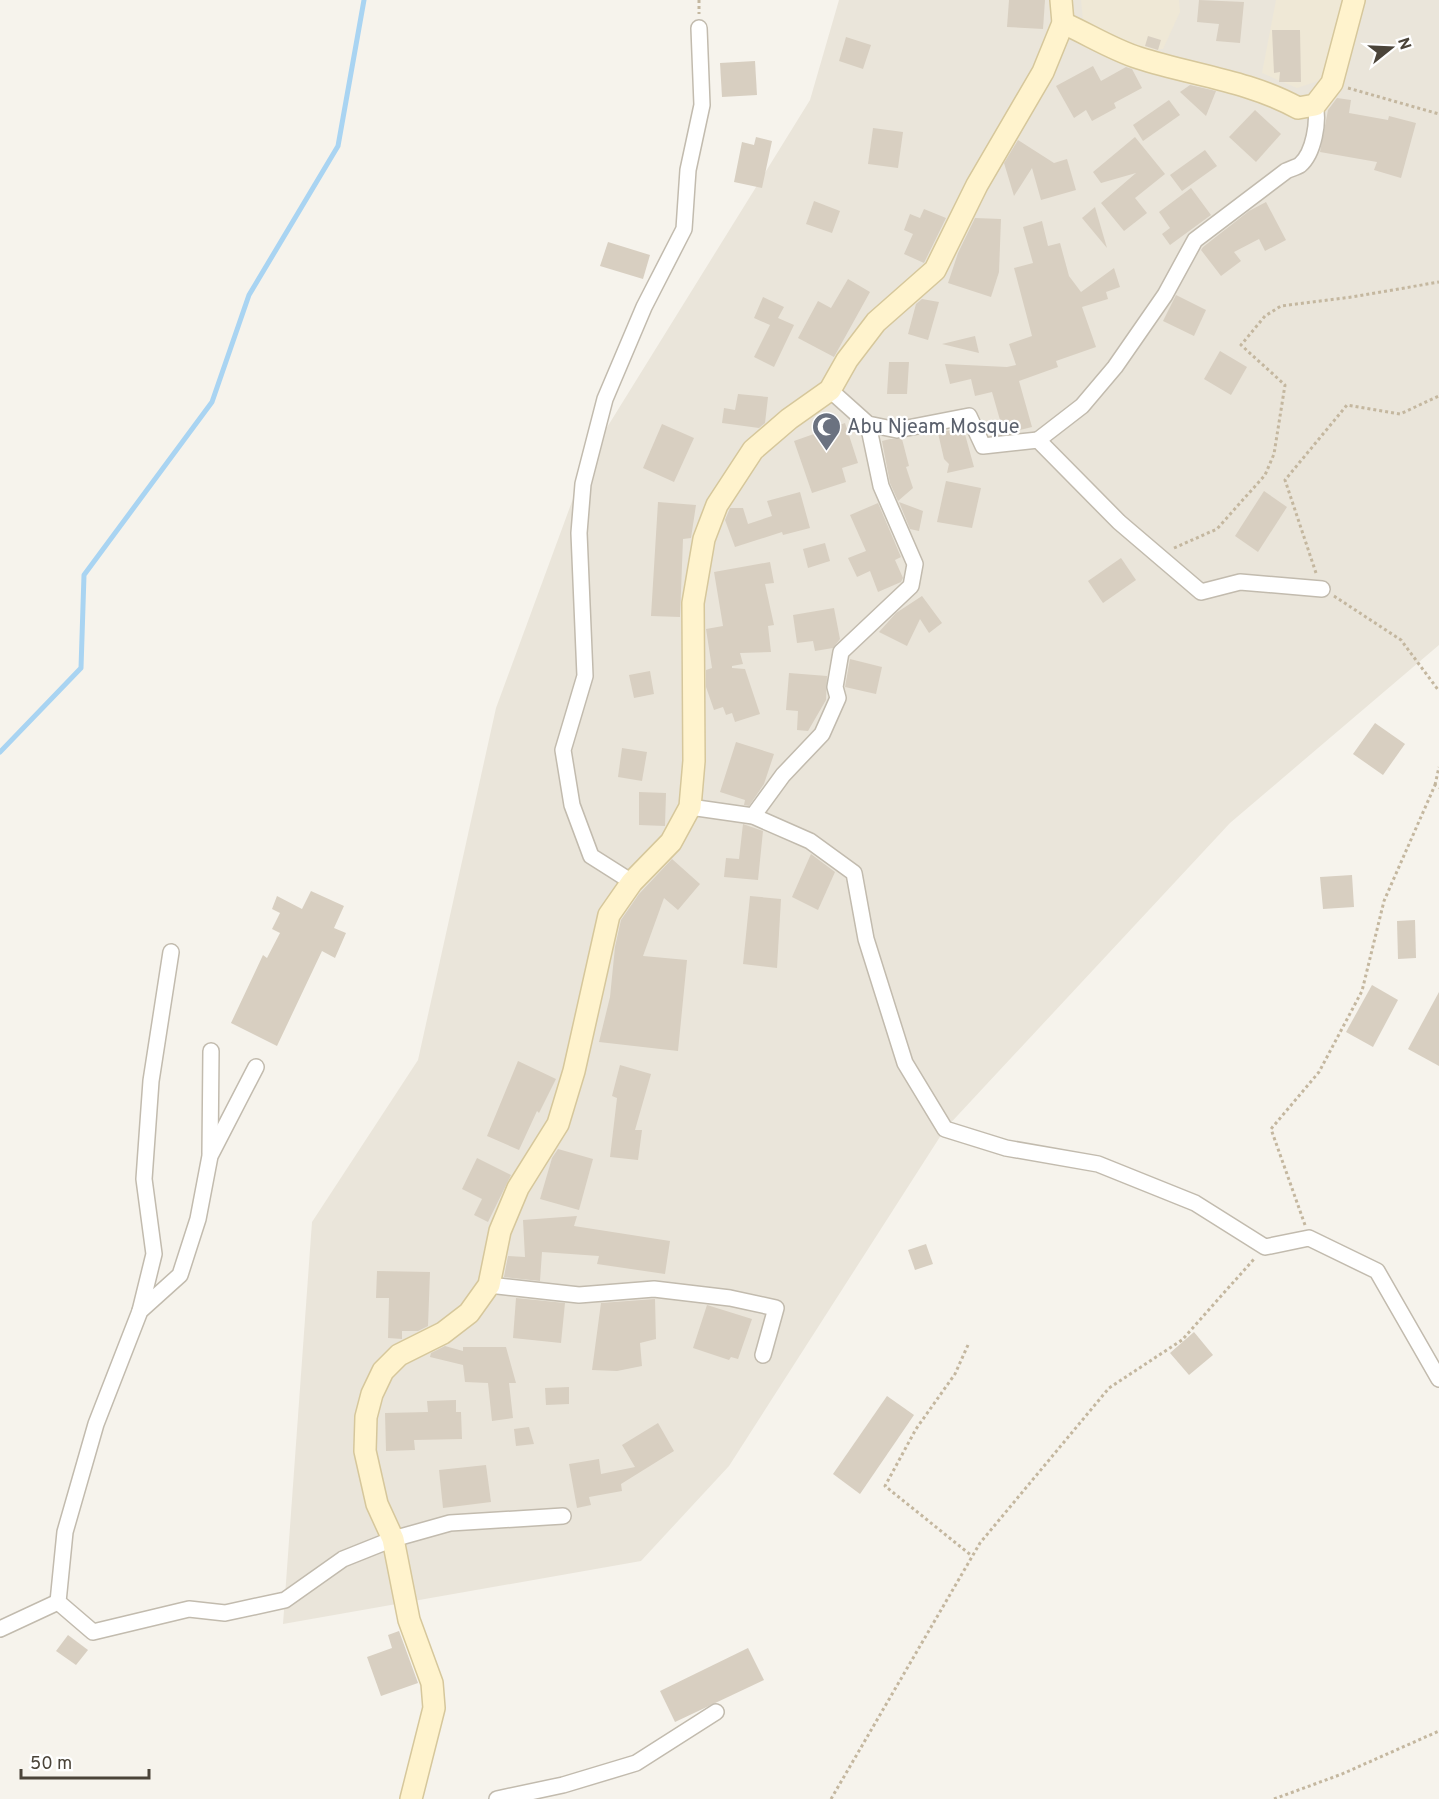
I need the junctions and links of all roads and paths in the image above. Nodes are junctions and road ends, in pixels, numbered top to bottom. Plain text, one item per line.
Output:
1 (1061, 0) edge
2 (1354, 0) edge
3 (1063, 23) junction
4 (699, 28) dead end
5 (1332, 83) junction
6 (1315, 105) junction
7 (1439, 114) edge
8 (1439, 282) edge
9 (830, 390) junction
10 (1439, 396) edge
11 (868, 424) junction
12 (1038, 440) junction
13 (1158, 555) junction
14 (1322, 589) junction
15 (1439, 691) edge
16 (1439, 767) edge
17 (1437, 786) edge
18 (690, 807) junction
19 (753, 816) junction
20 (632, 882) junction
21 (171, 952) dead end
22 (211, 1051) dead end
23 (256, 1067) dead end
24 (210, 1156) junction
25 (1309, 1238) junction
26 (1265, 1247) junction
27 (489, 1285) junction
28 (140, 1311) junction
29 (968, 1345) dead end
30 (763, 1355) dead end
31 (1439, 1378) edge
32 (563, 1516) dead end
33 (393, 1539) junction
34 (972, 1556) junction
35 (58, 1602) junction
36 (0, 1629) edge
37 (716, 1712) dead end
38 (1439, 1731) edge
39 (411, 1799) edge
40 (497, 1799) edge
41 (831, 1799) edge
42 (1274, 1799) edge

1 - 3 street
2 - 5 street
3 - 6 street
3 - 9 street
4 - 20 street
5 - 6 street
5 - 7 path
6 - 12 street
8 - 13 path
9 - 11 street
9 - 18 street
10 - 14 path
11 - 12 street
11 - 19 street
12 - 13 street
13 - 14 street
14 - 15 path
16 - 17 path
17 - 25 path
18 - 19 street
18 - 20 street
19 - 26 street
20 - 27 street
21 - 28 street
22 - 24 street
23 - 24 street
24 - 28 street
25 - 26 street
25 - 31 street
26 - 34 path
27 - 30 street
27 - 33 street
28 - 35 street
29 - 34 path
32 - 33 street
33 - 35 street
33 - 39 street
34 - 41 path
35 - 36 street
37 - 40 street
38 - 42 path

